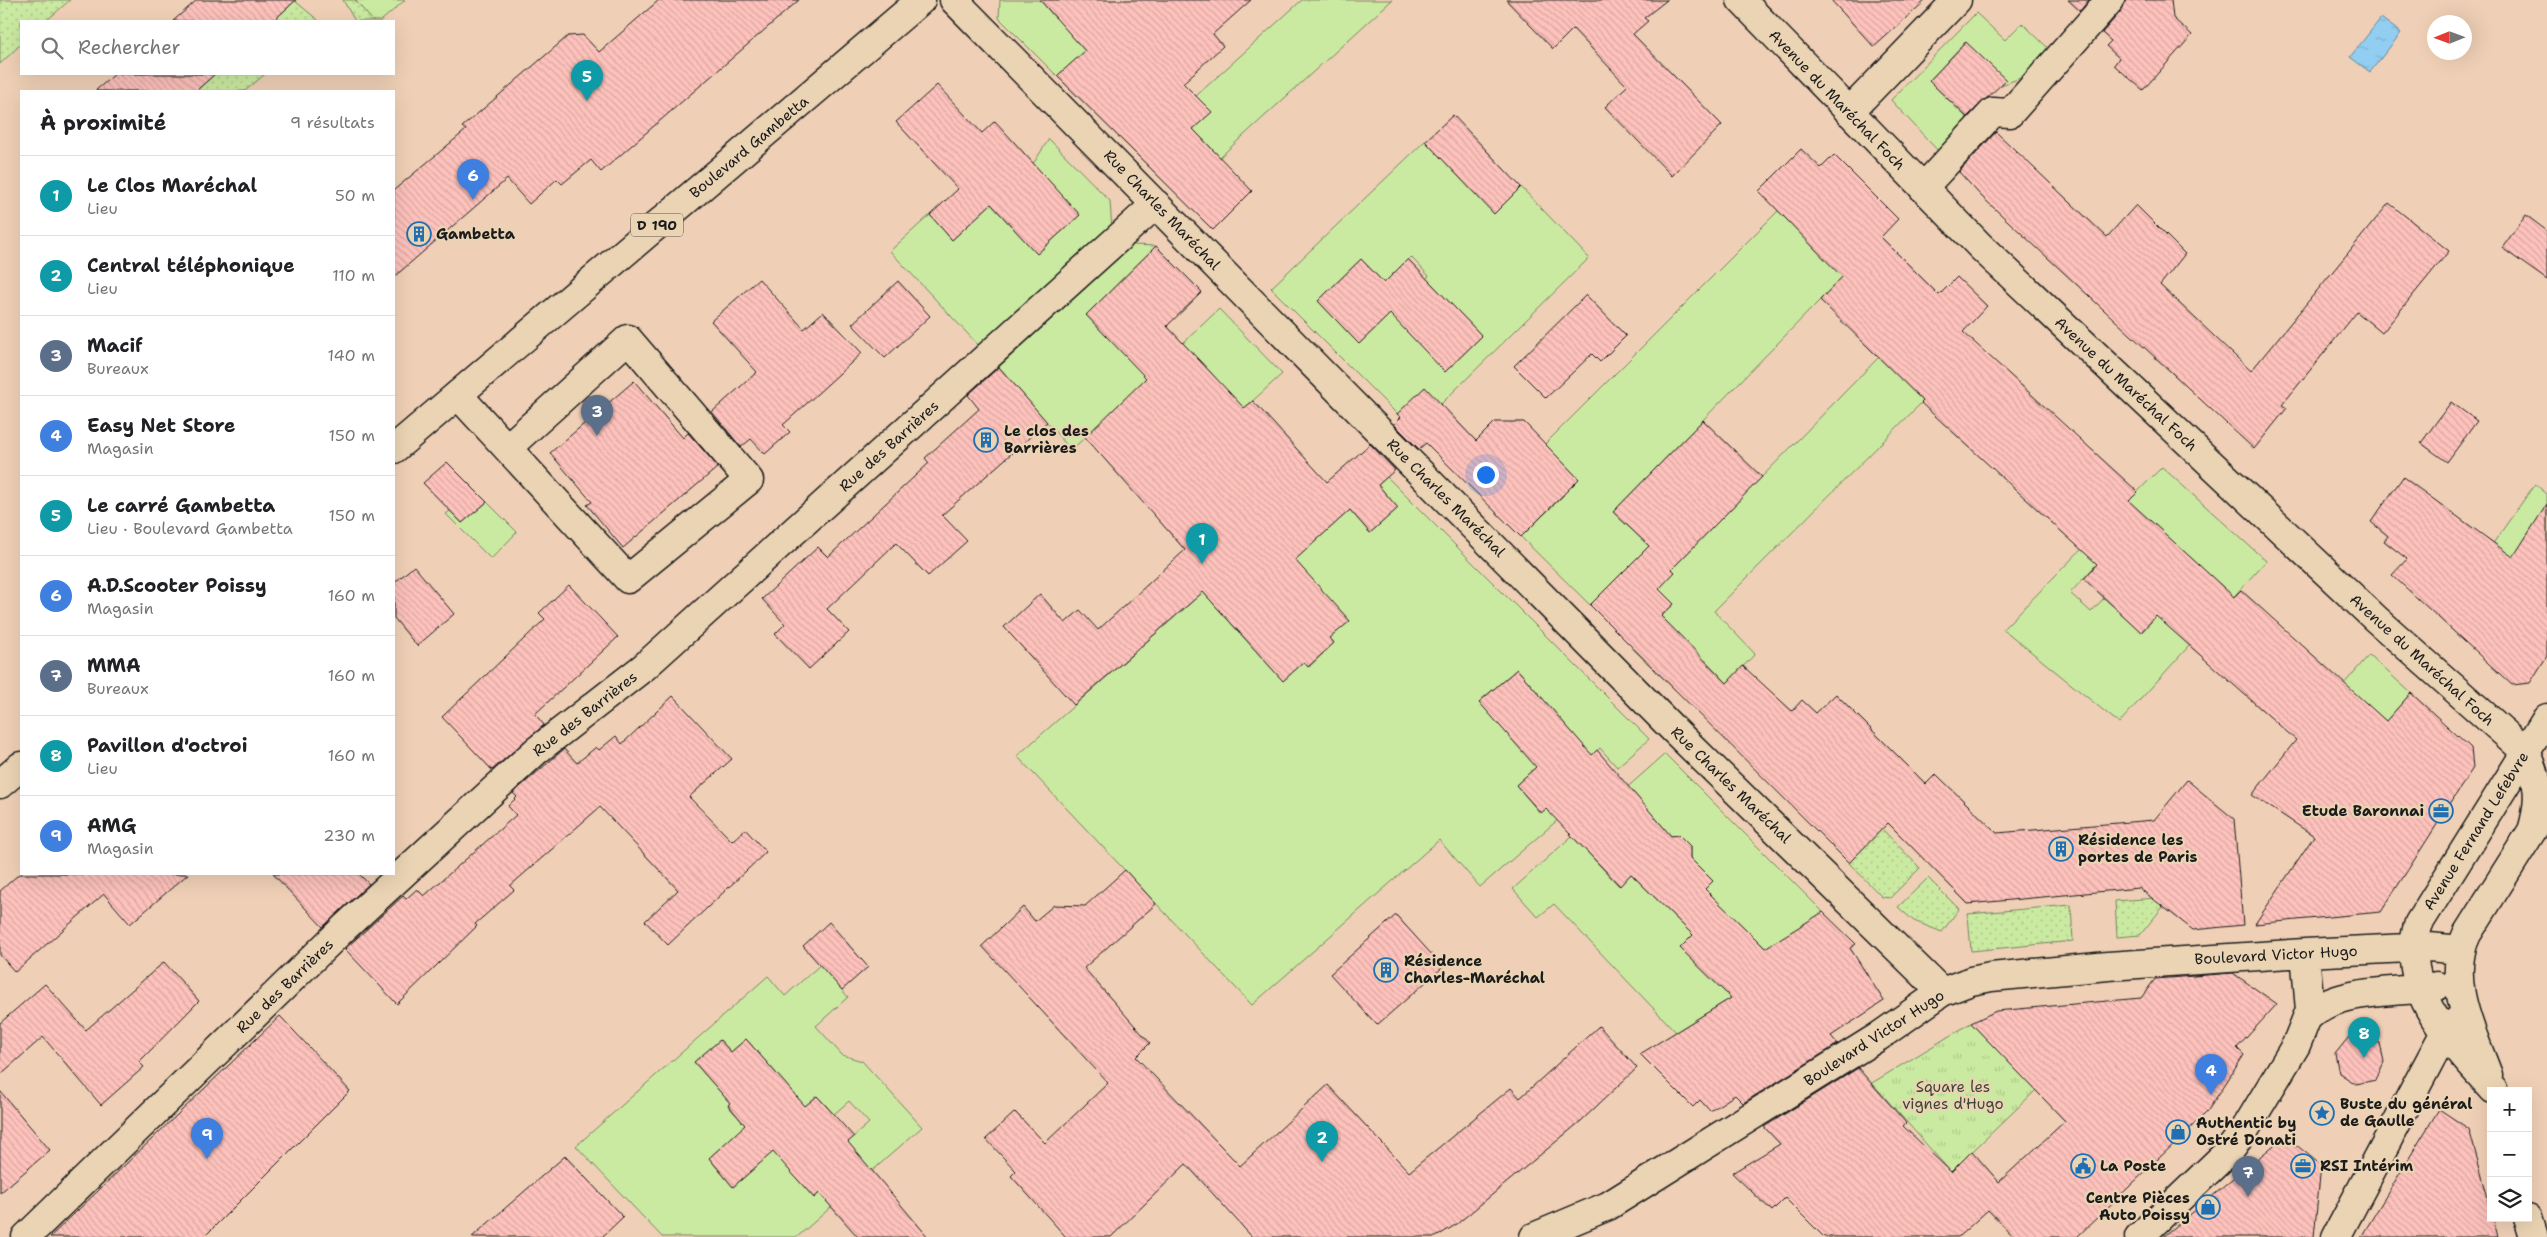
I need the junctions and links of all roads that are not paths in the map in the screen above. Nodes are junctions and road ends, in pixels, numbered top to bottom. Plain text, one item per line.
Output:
1 (921, 0) edge
2 (954, 0) edge
3 (1741, 0) edge
4 (1957, 0) edge
5 (2110, 0) edge
6 (1848, 112) junction
7 (1923, 188) junction
8 (1156, 204) junction
9 (458, 395) junction
10 (395, 448) edge
11 (507, 448) junction
12 (2547, 718) edge
13 (2536, 750) edge
14 (20, 767) edge
15 (0, 784) edge
16 (2547, 807) edge
17 (2532, 831) junction
18 (2414, 948) junction
19 (2305, 953) junction
20 (2460, 960) junction
21 (2419, 989) junction
22 (1942, 992) junction
23 (2308, 1017) junction
24 (2468, 1017) junction
25 (2445, 1032) junction
26 (2491, 1087) edge
27 (2492, 1087) edge
28 (2529, 1222) edge
29 (26, 1237) edge
30 (1534, 1237) edge
31 (2139, 1237) edge
32 (2336, 1237) edge
33 (2534, 1237) edge

1 - 9 street, Boulevard Gambetta / D 190
2 - 8 street, Rue Charles Maréchal
3 - 6 street, Avenue du Maréchal Foch
4 - 6 street
5 - 7 street
6 - 7 street, Avenue du Maréchal Foch
7 - 13 street, Avenue du Maréchal Foch
8 - 22 street, Rue Charles Maréchal
8 - 29 street, Rue des Barrières
9 - 10 street, Boulevard Gambetta / D 190
9 - 11 street
11 - 11 street
12 - 13 street, Avenue Fernand Lefebvre
13 - 17 street, Avenue du Maréchal Foch
13 - 18 street, Avenue Fernand Lefebvre
14 - 15 street
16 - 17 street
17 - 20 street
18 - 19 street, Boulevard Victor Hugo
18 - 20 street, Boulevard Victor Hugo
18 - 21 street, Avenue Fernand Lefebvre
19 - 22 street, Boulevard Victor Hugo
19 - 23 street
20 - 21 street
20 - 24 street
21 - 23 street
21 - 25 street
22 - 30 street, Boulevard Victor Hugo
23 - 31 street
24 - 25 street
24 - 27 street
25 - 26 street
25 - 32 street
28 - 33 street

